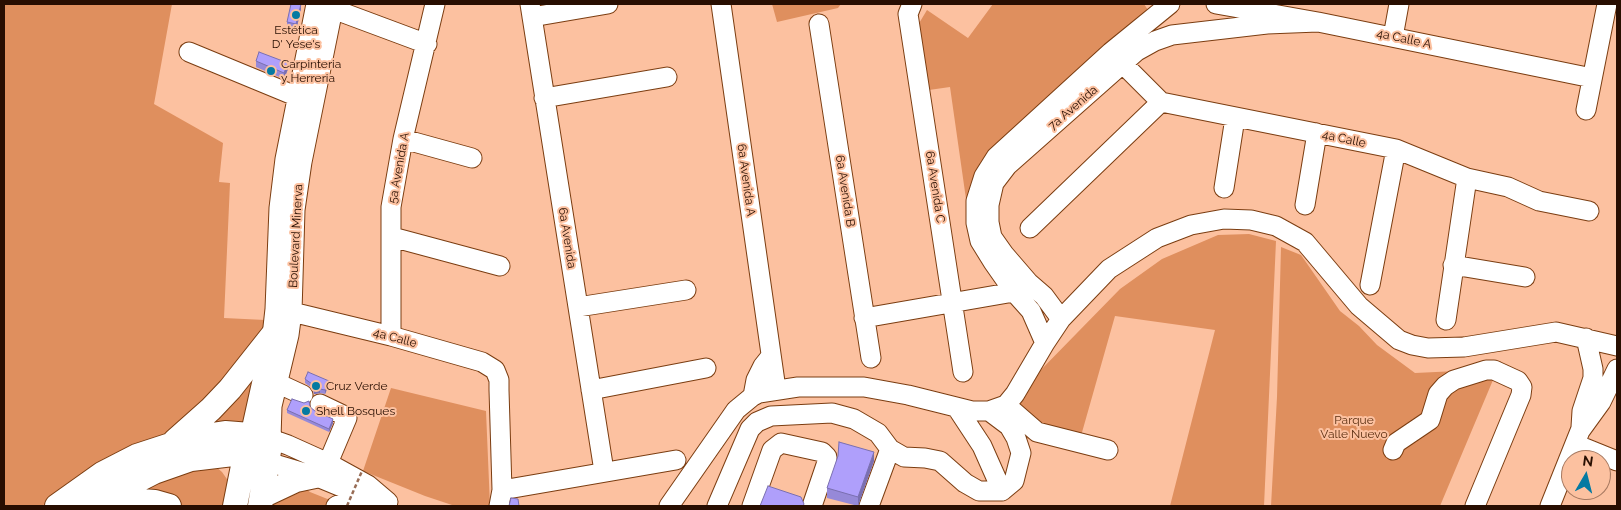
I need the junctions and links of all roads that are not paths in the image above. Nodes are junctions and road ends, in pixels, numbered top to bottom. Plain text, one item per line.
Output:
1 (435, 4) edge
2 (608, 4) edge
3 (721, 4) edge
4 (912, 4) edge
5 (1170, 4) edge
6 (1216, 4) edge
7 (1399, 4) edge
8 (1607, 4) edge
9 (328, 5) edge
10 (531, 10) edge
11 (1318, 22) junction
12 (819, 24) dead end
13 (1393, 37) junction
14 (427, 44) junction
15 (189, 52) dead end
16 (1116, 58) junction
17 (667, 77) dead end
18 (1592, 78) junction
19 (298, 97) junction
20 (544, 98) junction
21 (1161, 102) junction
22 (1586, 110) dead end
23 (1235, 118) junction
24 (1317, 133) junction
25 (403, 140) junction
26 (1396, 149) junction
27 (472, 158) dead end
28 (1467, 178) junction
29 (1224, 188) dead end
30 (1305, 205) dead end
31 (1589, 211) dead end
32 (1030, 228) dead end
33 (392, 237) junction
34 (1454, 265) junction
35 (500, 266) dead end
36 (1525, 277) dead end
37 (1370, 285) dead end
38 (1022, 287) junction
39 (686, 290) dead end
40 (953, 303) junction
41 (578, 307) junction
42 (292, 312) junction
43 (864, 318) junction
44 (1061, 319) junction
45 (1446, 320) dead end
46 (272, 336) junction
47 (391, 336) junction
48 (1586, 338) junction
49 (1045, 343) junction
50 (1616, 348) edge
51 (771, 356) junction
52 (870, 358) dead end
53 (706, 368) dead end
54 (963, 372) dead end
55 (1609, 378) edge
56 (277, 383) junction
57 (776, 389) junction
58 (591, 390) junction
59 (303, 395) dead end
60 (753, 396) junction
61 (320, 404) dead end
62 (957, 408) junction
63 (998, 408) junction
64 (1578, 438) junction
65 (171, 444) junction
66 (258, 448) junction
67 (890, 450) junction
68 (1108, 450) dead end
69 (1392, 450) dead end
70 (676, 460) dead end
71 (1617, 461) edge
72 (321, 469) junction
73 (604, 471) junction
74 (1002, 491) junction
75 (500, 498) edge
76 (261, 501) edge
77 (354, 501) edge
78 (391, 505) edge
79 (56, 506) edge
80 (91, 506) edge
81 (118, 506) edge
82 (169, 506) edge
83 (235, 506) edge
84 (336, 506) edge
85 (668, 506) edge
86 (717, 506) edge
87 (752, 506) edge
88 (812, 506) edge
89 (869, 506) edge
90 (1475, 506) edge
91 (1550, 506) edge

1 - 14 street, 5a Avenida A
2 - 10 street
3 - 51 street, 6a Avenida A
4 - 40 street, 6a Avenida C
5 - 16 street, 7a Avenida
6 - 11 street, 4a Calle A
7 - 13 street
8 - 18 street
9 - 14 street
9 - 19 street, Boulevard Minerva
9 - 42 street, Boulevard Minerva
10 - 20 street, 6a Avenida
11 - 13 street, 4a Calle A
11 - 16 street, 7a Avenida
12 - 43 street, 6a Avenida B
13 - 18 street, 4a Calle A
14 - 25 street, 5a Avenida A
15 - 19 street
16 - 21 street
16 - 38 street, 7a Avenida
17 - 20 street
18 - 22 street
19 - 46 street, Boulevard Minerva
20 - 41 street, 6a Avenida
21 - 23 street, 4a Calle
21 - 32 street
23 - 24 street, 4a Calle
23 - 29 street
24 - 26 street, 4a Calle
24 - 30 street
25 - 27 street
25 - 33 street, 5a Avenida A
26 - 28 street, 4a Calle
26 - 37 street
28 - 31 street, 4a Calle
28 - 34 street
33 - 35 street
33 - 47 street, 5a Avenida A
34 - 36 street
34 - 45 street
38 - 40 street
38 - 44 street, 7a Avenida
38 - 49 street, 7a Avenida
39 - 41 street
40 - 43 street
40 - 54 street, 6a Avenida C
41 - 58 street, 6a Avenida
42 - 47 street, 4a Calle
42 - 56 street, Boulevard Minerva
43 - 52 street, 6a Avenida B
44 - 48 street
44 - 49 street
46 - 65 main road
46 - 66 street, Boulevard Minerva
47 - 75 street, 4a Calle
48 - 50 street
48 - 55 street
49 - 63 street
51 - 57 street, 6a Avenida A
51 - 60 street
53 - 58 street
55 - 64 street
56 - 59 street
56 - 66 street, Boulevard Minerva
57 - 60 street
57 - 62 street
58 - 73 street, 6a Avenida
60 - 85 street
61 - 72 street
62 - 63 street
62 - 74 street
63 - 68 street
63 - 74 street
64 - 71 street
64 - 91 street
65 - 66 main road
65 - 79 main road
66 - 72 street
66 - 76 main road
66 - 80 main road
66 - 83 main road
67 - 74 street
67 - 86 street
67 - 89 street
69 - 90 street
70 - 73 street
72 - 76 main road
72 - 77 street
72 - 78 street
73 - 75 street
77 - 78 street
77 - 84 street
81 - 82 main road
87 - 88 street

